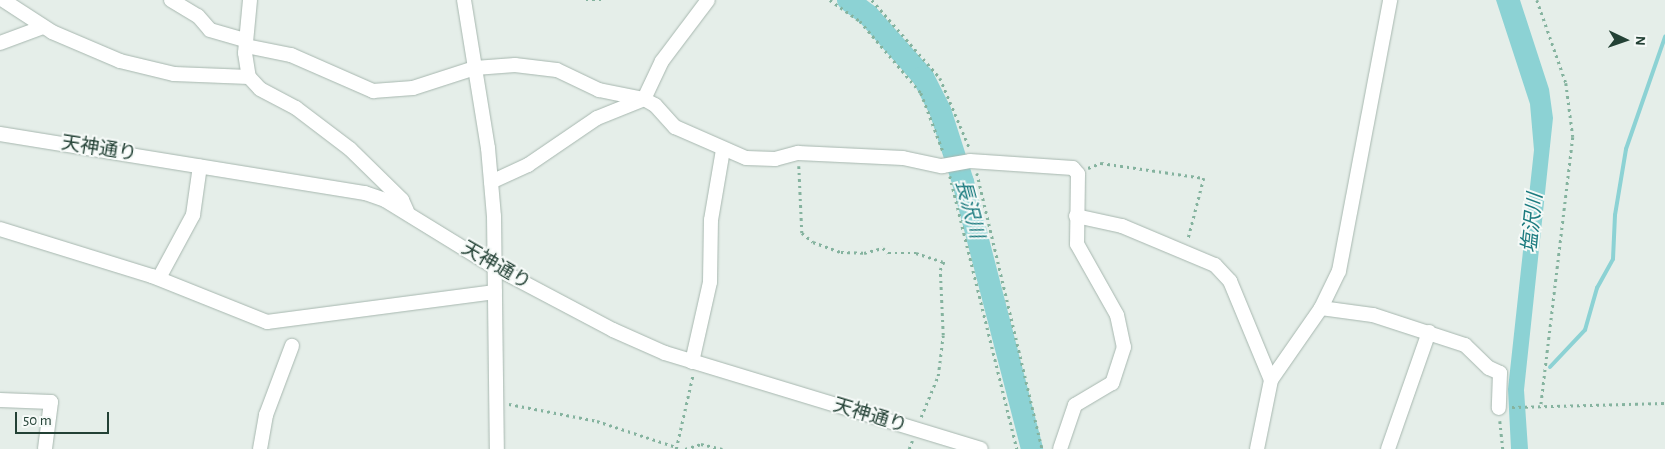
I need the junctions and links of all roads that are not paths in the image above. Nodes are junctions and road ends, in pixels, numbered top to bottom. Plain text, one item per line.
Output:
1 (4, 0) edge
2 (171, 0) edge
3 (250, 0) edge
4 (464, 0) edge
5 (708, 0) edge
6 (1390, 0) edge
7 (44, 27) junction
8 (0, 43) edge
9 (246, 43) junction
10 (475, 68) junction
11 (250, 76) junction
12 (644, 99) junction
13 (0, 134) edge
14 (722, 150) junction
15 (200, 166) junction
16 (491, 182) junction
17 (409, 214) junction
18 (1076, 216) junction
19 (0, 229) edge
20 (494, 267) junction
21 (159, 278) junction
22 (495, 292) junction
23 (1321, 308) junction
24 (1429, 332) junction
25 (292, 346) dead end
26 (694, 363) junction
27 (1270, 380) junction
28 (0, 400) edge
29 (1503, 407) road end
30 (44, 449) edge
31 (260, 449) edge
32 (497, 449) edge
33 (981, 449) edge
34 (1060, 449) edge
35 (1257, 449) edge
36 (1388, 449) edge

1 - 7 street
2 - 9 street
3 - 9 street
4 - 10 street
5 - 12 street
6 - 23 street
7 - 8 street
7 - 11 street
9 - 10 street
9 - 11 street
10 - 12 street
10 - 16 street
11 - 17 street
12 - 14 street
12 - 16 street
13 - 15 street, 天神通り
14 - 18 street
14 - 26 street
15 - 17 street, 天神通り
15 - 21 street
16 - 20 street
17 - 20 street, 天神通り
18 - 27 street
18 - 34 street
19 - 21 street
20 - 22 street
20 - 26 street, 天神通り
21 - 22 street
22 - 32 street
23 - 24 street
23 - 27 street
24 - 29 street
24 - 36 street
25 - 31 street
26 - 33 street, 天神通り
27 - 35 street
28 - 30 street

